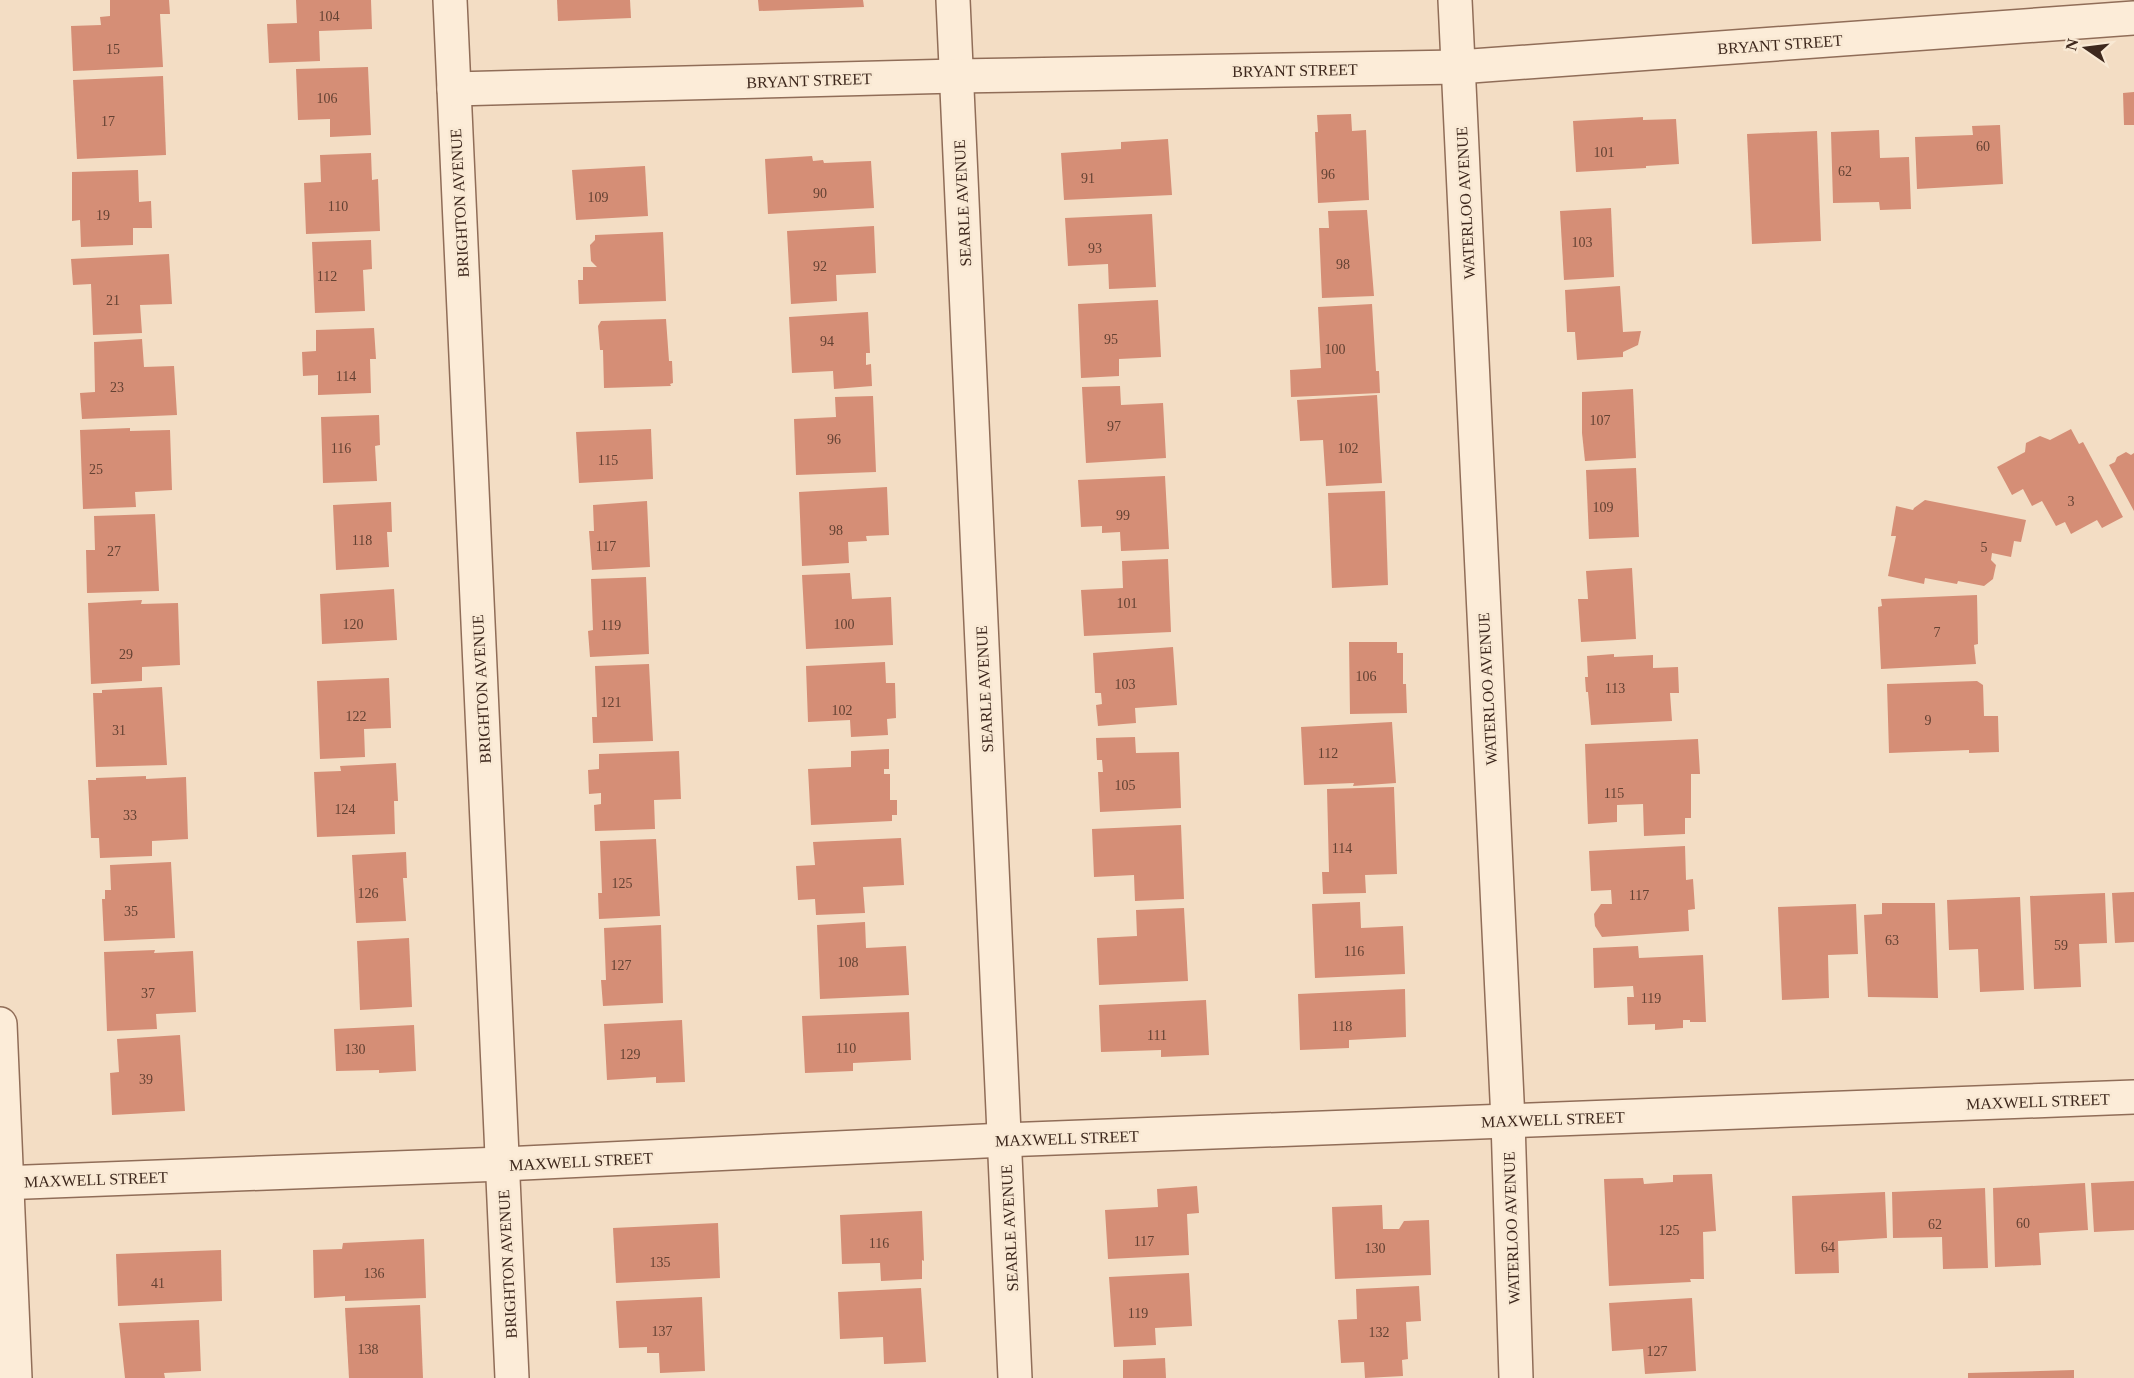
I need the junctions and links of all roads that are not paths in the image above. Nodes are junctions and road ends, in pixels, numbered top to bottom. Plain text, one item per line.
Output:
1 (450, 0) edge
2 (953, 0) edge
3 (1455, 0) edge
4 (2134, 18) edge
5 (1458, 67) junction
6 (956, 76) junction
7 (454, 89) junction
8 (0, 1024) edge
9 (2134, 1097) edge
10 (1508, 1121) junction
11 (1005, 1140) junction
12 (502, 1164) junction
13 (3, 1182) edge
14 (15, 1378) edge
15 (512, 1378) edge
16 (1015, 1378) edge
17 (1516, 1378) edge

1 - 7 street, BRIGHTON AVENUE
2 - 6 street, SEARLE AVENUE
3 - 5 street, WATERLOO AVENUE
4 - 5 street, BRYANT STREET
5 - 6 street, BRYANT STREET
5 - 10 street, WATERLOO AVENUE
6 - 7 street, BRYANT STREET
6 - 11 street, SEARLE AVENUE
7 - 12 street, BRIGHTON AVENUE
8 - 13 street
9 - 10 street, MAXWELL STREET
10 - 11 street, MAXWELL STREET
10 - 17 street, WATERLOO AVENUE
11 - 12 street, MAXWELL STREET
11 - 16 street, SEARLE AVENUE
12 - 13 street, MAXWELL STREET
12 - 15 street, BRIGHTON AVENUE
13 - 14 street

